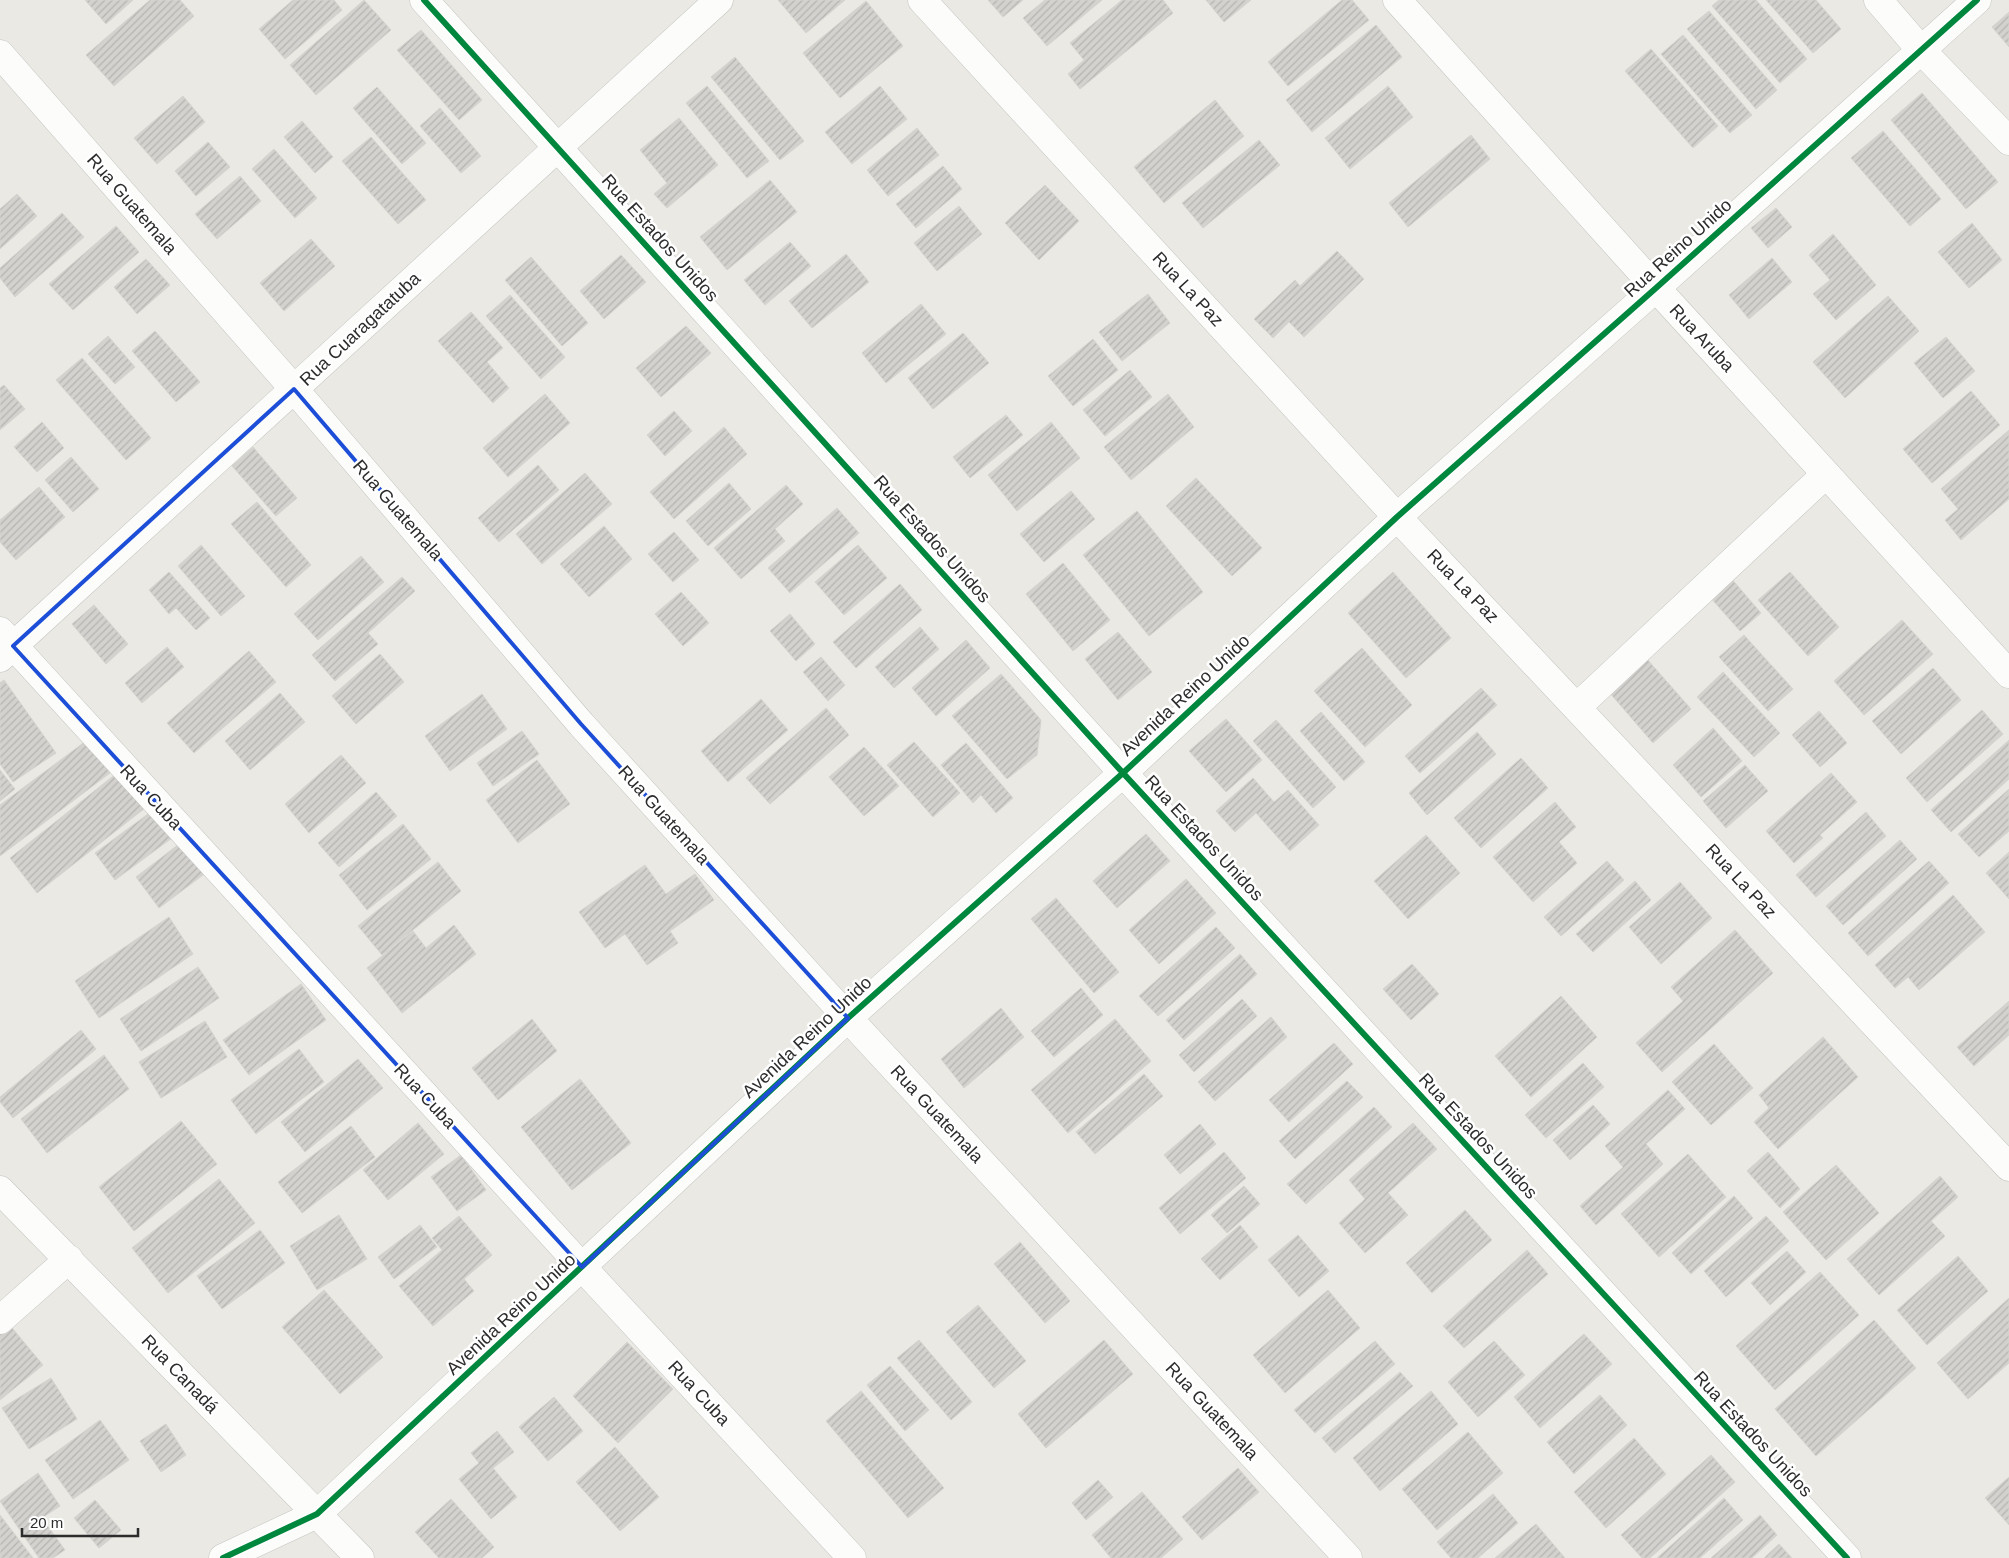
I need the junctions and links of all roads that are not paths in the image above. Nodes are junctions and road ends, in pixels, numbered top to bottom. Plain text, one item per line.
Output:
1 (424, 0) edge
2 (718, 0) edge
3 (922, 0) edge
4 (1397, 0) edge
5 (1878, 0) edge
6 (1978, 0) edge
7 (1921, 50) junction
8 (0, 54) edge
9 (2009, 141) edge
10 (557, 148) junction
11 (1656, 288) junction
12 (294, 389) junction
13 (1826, 474) junction
14 (1397, 517) junction
15 (4, 645) edge
16 (2009, 674) edge
17 (1578, 707) junction
18 (1123, 772) junction
19 (848, 1018) junction
20 (2009, 1167) edge
21 (0, 1190) edge
22 (69, 1260) junction
23 (582, 1267) junction
24 (0, 1320) edge
25 (317, 1514) junction
26 (223, 1558) edge
27 (360, 1558) edge
28 (852, 1558) edge
29 (1348, 1558) edge
30 (1847, 1558) edge

1 - 10 street, Rua Estados Unidos
2 - 10 street, Rua Cuaragatatuba
3 - 14 street, Rua La Paz
4 - 11 street, Rua Aruba
5 - 7 street
6 - 7 street, Rua Reino Unido
7 - 9 street
7 - 11 street, Rua Reino Unido
8 - 12 street, Rua Guatemala
10 - 12 street, Rua Cuaragatatuba
10 - 18 street, Rua Estados Unidos
11 - 13 street, Rua Aruba
11 - 14 street, Rua Reino Unido
12 - 15 street, Rua Cuaragatatuba
12 - 19 street, Rua Guatemala
13 - 16 street, Rua Aruba
13 - 17 street
14 - 17 street, Rua La Paz
14 - 18 street, Avenida Reino Unido
15 - 23 street, Rua Cuba
17 - 20 street, Rua La Paz
18 - 19 street, Avenida Reino Unido
18 - 30 street, Rua Estados Unidos
19 - 23 street, Avenida Reino Unido
19 - 29 street, Rua Guatemala
21 - 22 street, Rua Canadá
22 - 24 street
22 - 25 street, Rua Canadá
23 - 25 street, Avenida Reino Unido
23 - 28 street, Rua Cuba
25 - 26 street, Avenida Reino Unido
25 - 27 street, Rua Canadá

